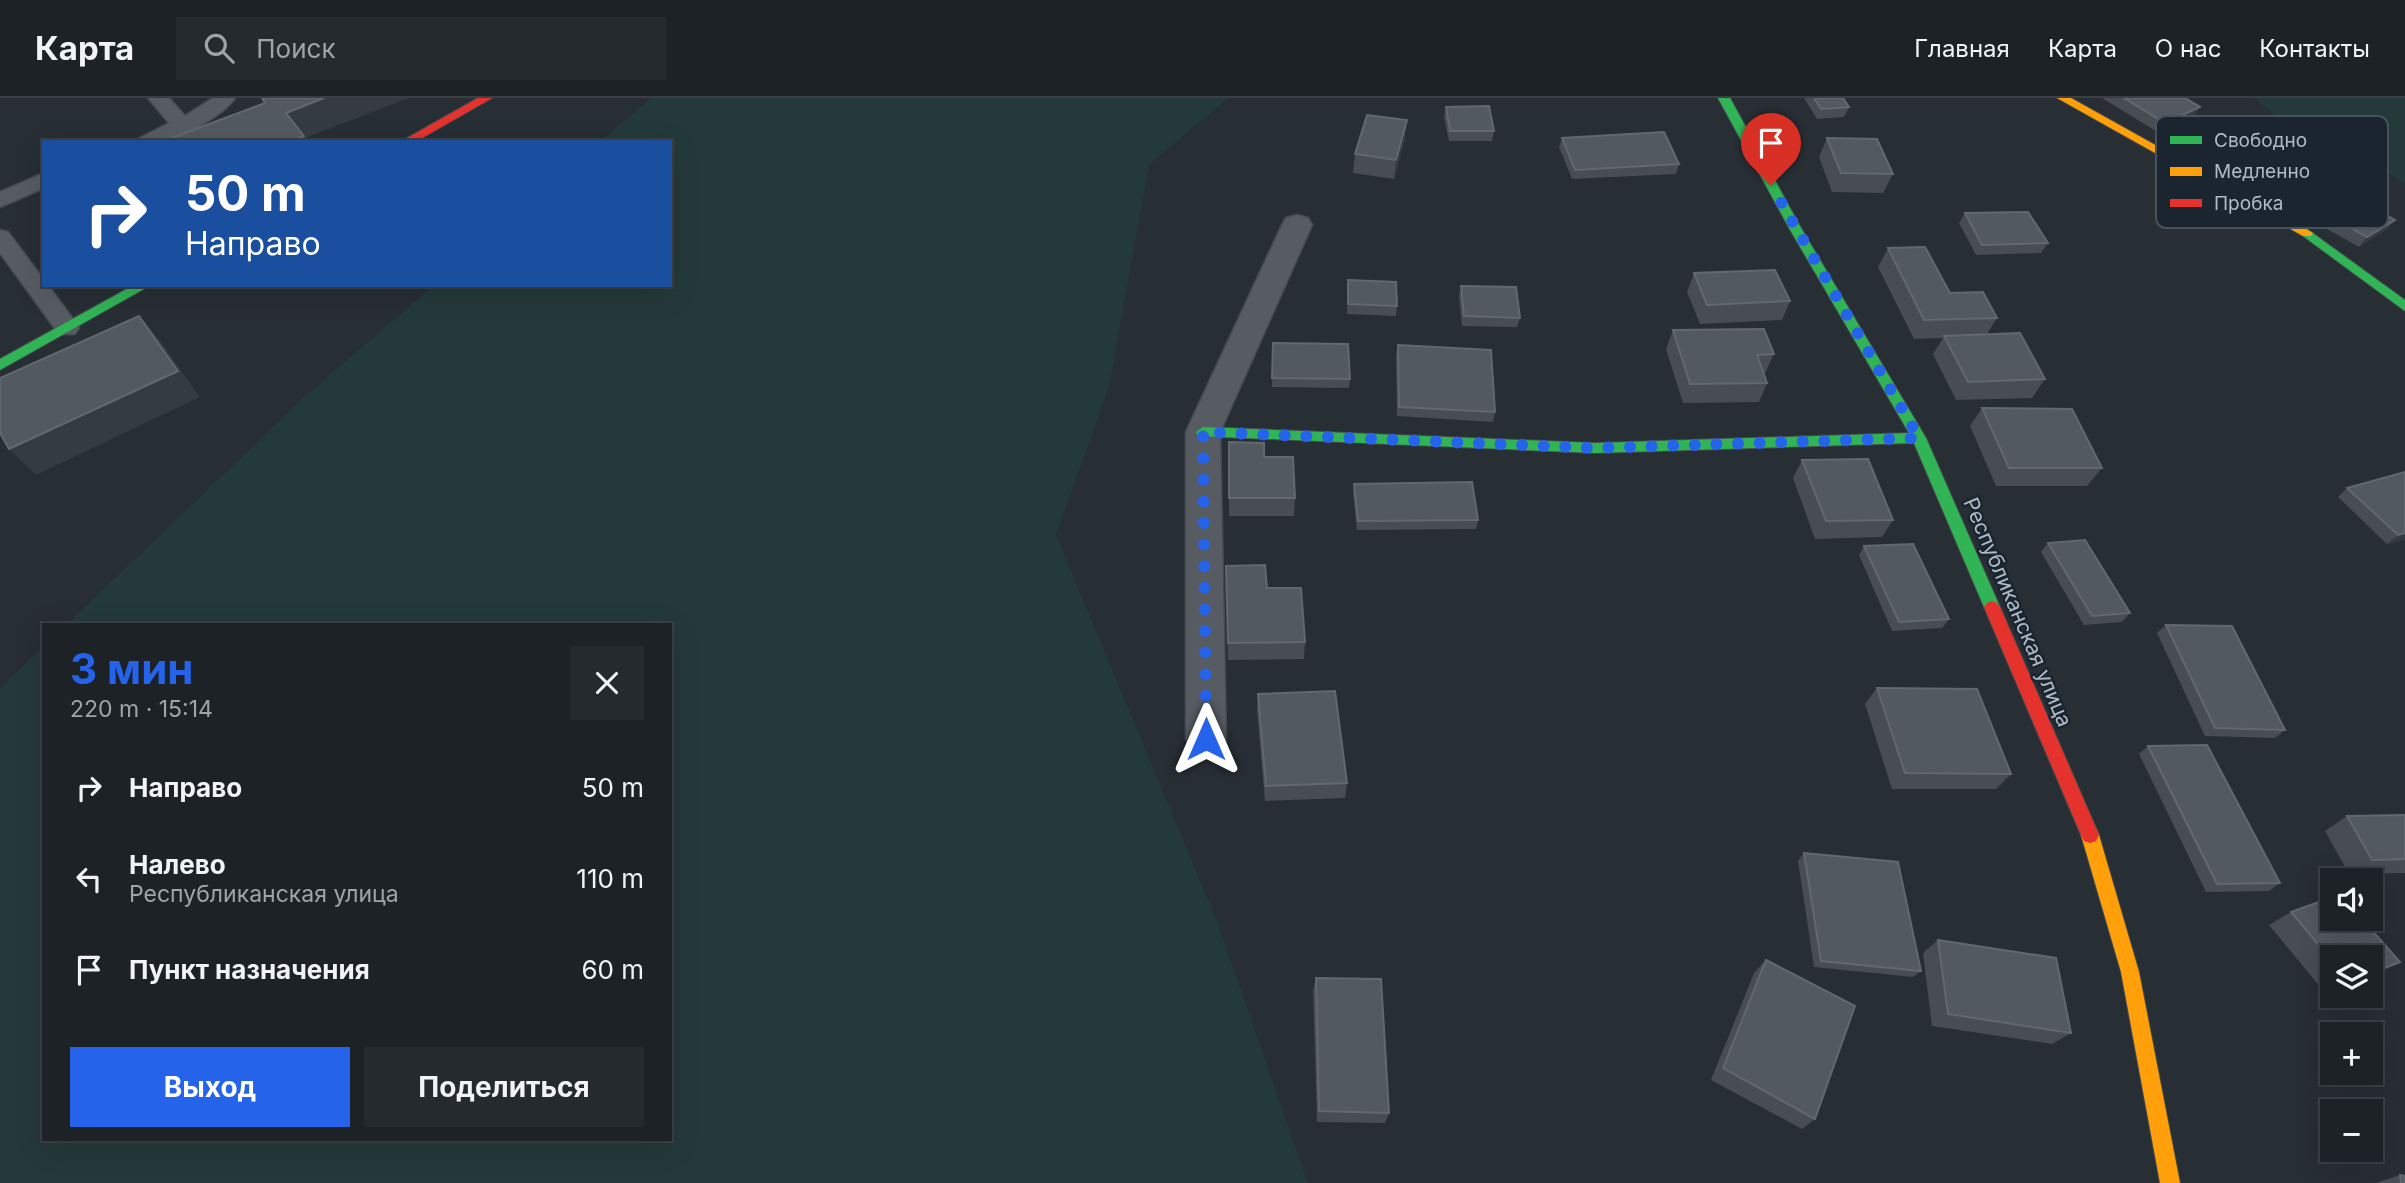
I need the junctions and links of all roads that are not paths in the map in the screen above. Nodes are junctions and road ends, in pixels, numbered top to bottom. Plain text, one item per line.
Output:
1 (158, 98) edge
2 (225, 98) edge
3 (486, 98) edge
4 (1724, 98) edge
5 (2063, 98) edge
6 (183, 126) junction
7 (147, 140) edge
8 (410, 140) edge
9 (2156, 149) edge
10 (42, 181) edge
11 (0, 200) edge
12 (1297, 225) dead end
13 (2300, 228) edge
14 (0, 237) edge
15 (141, 287) edge
16 (2405, 307) edge
17 (67, 328) junction
18 (0, 365) edge
19 (1203, 432) junction
20 (1919, 438) junction
21 (1206, 739) dead end
22 (2170, 1183) edge

1 - 6 lane
2 - 6 lane
3 - 8 street
4 - 20 street, Республиканская улица
5 - 9 street
6 - 7 lane
10 - 11 lane
12 - 19 street
13 - 16 street
14 - 17 lane
15 - 17 street
17 - 18 street
19 - 20 street
19 - 21 street
20 - 22 street, Республиканская улица

